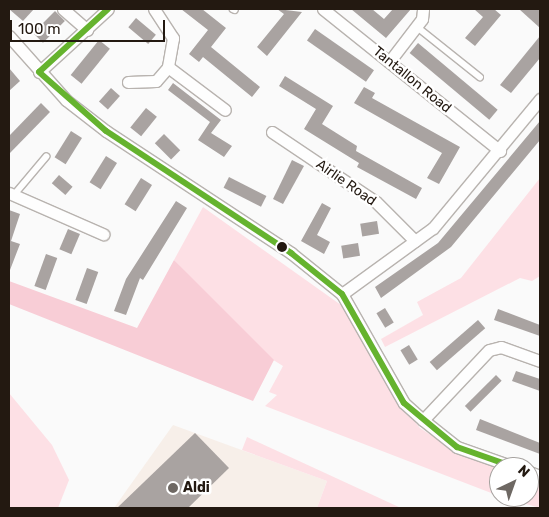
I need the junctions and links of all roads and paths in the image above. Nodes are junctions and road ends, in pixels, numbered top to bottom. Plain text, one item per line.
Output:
1 (63, 9) edge
2 (108, 9) edge
3 (154, 9) edge
4 (323, 9) edge
5 (423, 9) edge
6 (416, 26) junction
7 (87, 30) junction
8 (9, 36) edge
9 (389, 62) junction
10 (168, 67) junction
11 (39, 72) junction
12 (480, 77) dead end
13 (128, 82) dead end
14 (540, 99) edge
15 (225, 110) dead end
16 (272, 132) dead end
17 (500, 151) junction
18 (46, 157) dead end
19 (11, 194) edge
20 (103, 234) dead end
21 (415, 241) junction
22 (342, 294) junction
23 (540, 360) edge
24 (423, 420) junction
25 (489, 459) edge

1 - 7 street
2 - 7 street
3 - 10 street
4 - 9 street, Tantallon Road
5 - 6 street
6 - 9 street
6 - 12 lane
7 - 11 street
8 - 11 street
9 - 17 street, Tantallon Road
10 - 13 street
10 - 15 street
11 - 22 street
14 - 17 street
16 - 21 street, Airlie Road
17 - 21 street
18 - 19 lane
19 - 20 street
21 - 22 street
22 - 24 street
23 - 24 street
24 - 25 street

